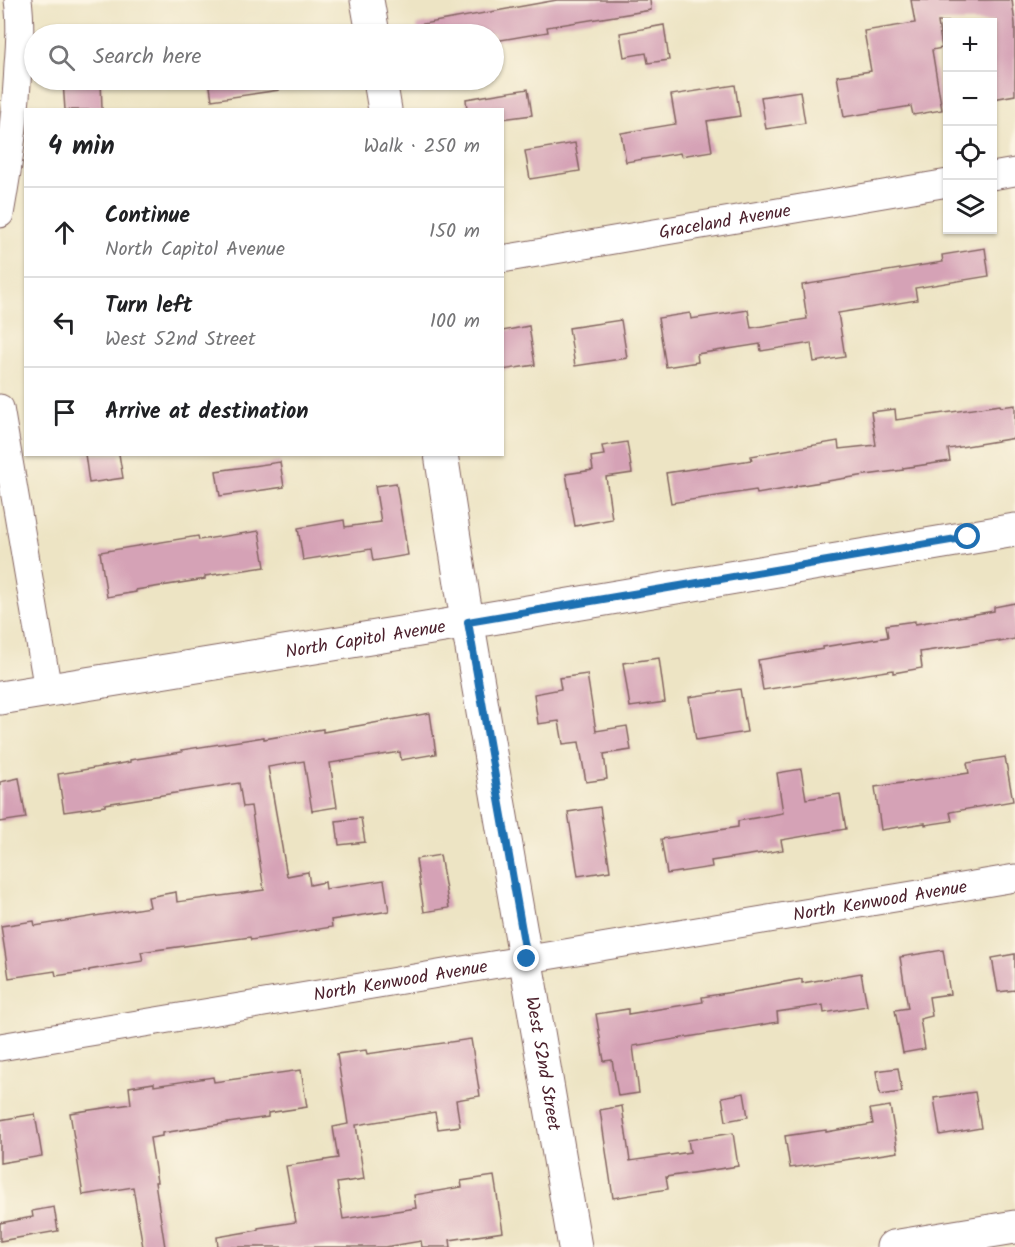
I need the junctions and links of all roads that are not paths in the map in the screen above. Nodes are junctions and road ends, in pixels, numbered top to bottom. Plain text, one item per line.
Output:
1 (18, 0) edge
2 (367, 0) edge
3 (371, 24) edge
4 (382, 90) edge
5 (385, 108) edge
6 (1015, 172) edge
7 (997, 175) edge
8 (943, 184) edge
9 (0, 214) edge
10 (504, 259) edge
11 (0, 408) edge
12 (441, 456) edge
13 (1015, 530) edge
14 (468, 622) junction
15 (48, 690) junction
16 (0, 698) edge
17 (1015, 878) edge
18 (527, 959) junction
19 (0, 1047) edge
20 (1015, 1227) edge
21 (575, 1247) edge
22 (893, 1247) edge

1 - 9 street
2 - 3 main road
4 - 5 main road
6 - 7 street
8 - 10 street, Graceland Avenue
11 - 15 street
12 - 14 main road, West 52nd Street
13 - 14 main road, North Capitol Avenue
14 - 15 main road, North Capitol Avenue
14 - 18 main road, West 52nd Street
15 - 16 main road, North Capitol Avenue
17 - 18 street, North Kenwood Avenue
18 - 19 street, North Kenwood Avenue
18 - 21 main road, West 52nd Street
20 - 22 main road

